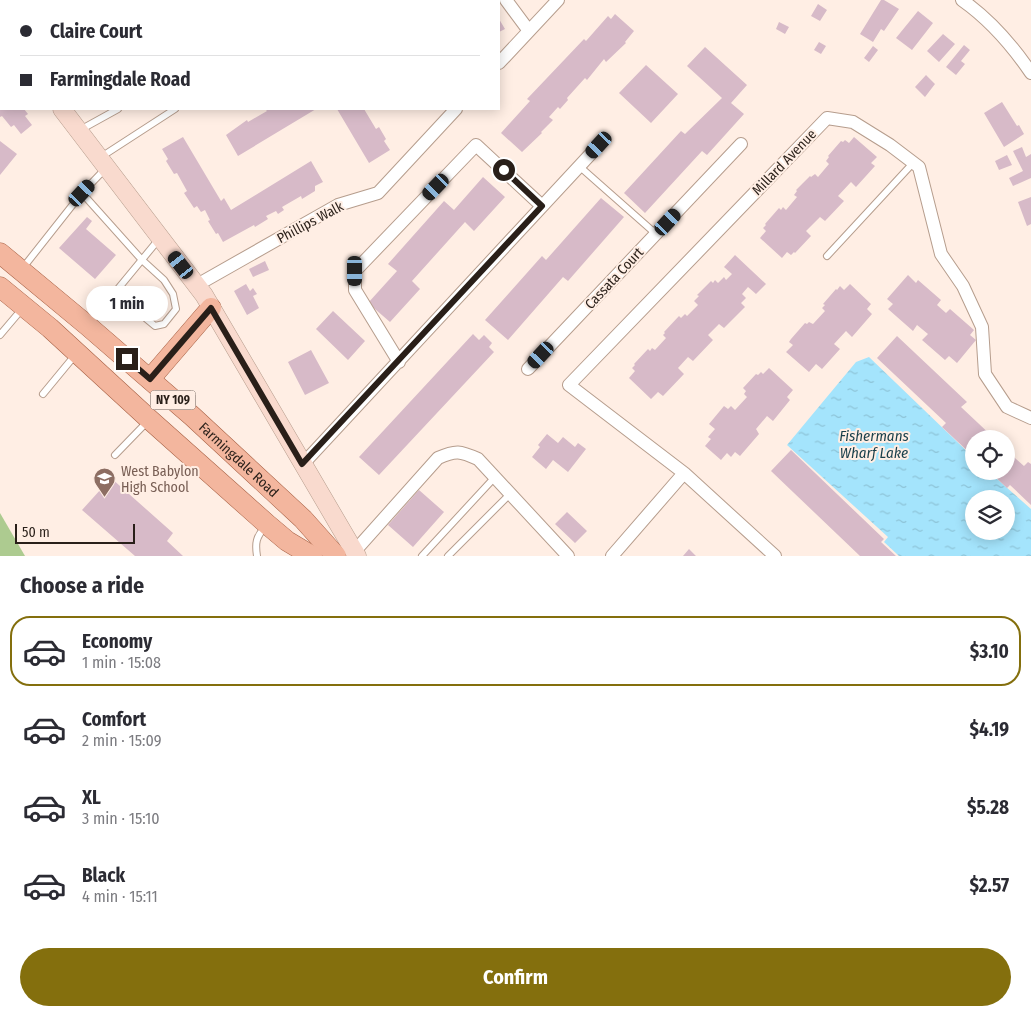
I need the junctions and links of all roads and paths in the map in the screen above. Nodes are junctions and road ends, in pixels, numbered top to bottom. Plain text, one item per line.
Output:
1 (506, 0) edge
2 (558, 0) edge
3 (962, 0) edge
4 (529, 31) junction
5 (500, 62) edge
6 (1031, 72) edge
7 (63, 110) edge
8 (116, 110) edge
9 (174, 110) edge
10 (455, 110) edge
11 (79, 130) junction
12 (741, 144) dead end
13 (599, 145) dead end
14 (914, 162) junction
15 (103, 163) junction
16 (579, 166) junction
17 (82, 193) junction
18 (542, 206) junction
19 (656, 234) junction
20 (160, 238) junction
21 (0, 254) edge
22 (827, 256) dead end
23 (142, 260) junction
24 (21, 270) junction
25 (197, 285) junction
26 (0, 287) edge
27 (115, 293) junction
28 (24, 306) junction
29 (211, 308) junction
30 (88, 326) junction
31 (0, 335) edge
32 (77, 353) junction
33 (399, 362) junction
34 (528, 369) dead end
35 (150, 379) junction
36 (43, 394) dead end
37 (1031, 418) edge
38 (149, 420) junction
39 (115, 455) dead end
40 (302, 464) junction
41 (684, 473) junction
42 (494, 477) junction
43 (510, 494) junction
44 (268, 525) junction
45 (349, 555) edge
46 (257, 556) edge
47 (312, 556) edge
48 (422, 556) edge
49 (448, 556) edge
50 (568, 556) edge
51 (612, 556) edge
52 (774, 556) edge

1 - 4 street
2 - 4 street
3 - 6 street
4 - 5 street
7 - 11 main road
8 - 11 lane
9 - 15 lane
10 - 25 street, Phillips Walk
11 - 15 main road
12 - 19 street, Cassata Court
13 - 16 street
14 - 22 lane
14 - 37 street
14 - 41 street, Millard Avenue
15 - 17 lane
15 - 20 main road
16 - 18 street
16 - 19 lane
17 - 23 lane
17 - 24 lane
18 - 33 street
18 - 33 street
19 - 34 street, Cassata Court
20 - 23 lane
20 - 25 main road
21 - 24 main road, Farmingdale Road / NY 109
23 - 27 lane
23 - 27 lane
24 - 30 main road, Farmingdale Road / NY 109
25 - 29 main road
26 - 28 main road, Farmingdale Road / NY 109
27 - 30 lane
28 - 31 lane
28 - 32 main road, Farmingdale Road / NY 109
29 - 35 main road
29 - 40 main road
30 - 35 main road, Farmingdale Road / NY 109
32 - 36 lane
32 - 38 main road, Farmingdale Road / NY 109
33 - 40 street
35 - 45 main road, Farmingdale Road / NY 109
38 - 39 lane
38 - 44 main road, Farmingdale Road / NY 109
40 - 45 main road
41 - 51 street
41 - 52 street, Millard Avenue
42 - 43 street
42 - 45 street
42 - 48 lane
43 - 49 lane
43 - 50 street
44 - 46 lane
44 - 47 main road, Farmingdale Road / NY 109

